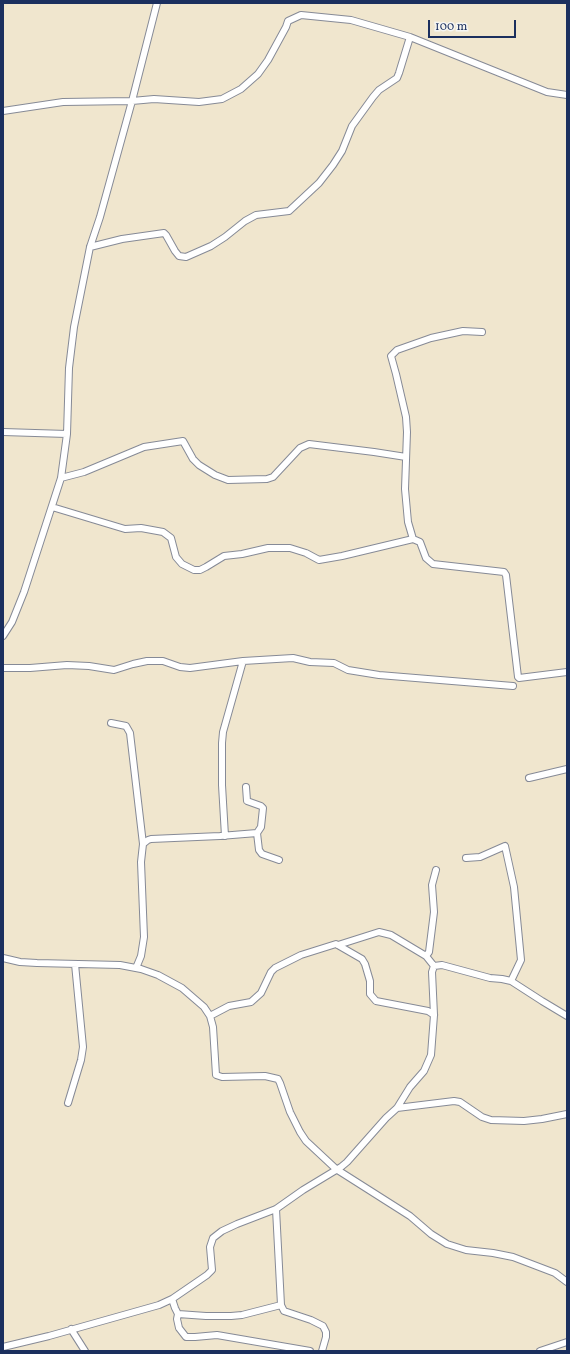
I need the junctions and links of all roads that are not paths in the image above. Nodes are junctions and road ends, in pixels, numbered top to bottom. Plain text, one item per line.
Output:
1 (157, 3) edge
2 (410, 37) junction
3 (567, 95) edge
4 (132, 101) junction
5 (3, 111) edge
6 (90, 247) junction
7 (482, 332) dead end
8 (3, 432) edge
9 (67, 434) junction
10 (406, 457) junction
11 (61, 478) junction
12 (52, 507) junction
13 (413, 539) junction
14 (3, 636) edge
15 (243, 661) junction
16 (3, 668) edge
17 (567, 672) edge
18 (513, 686) dead end
19 (110, 724) dead end
20 (567, 769) edge
21 (528, 778) dead end
22 (246, 787) dead end
23 (257, 833) junction
24 (224, 836) junction
25 (143, 844) junction
26 (466, 858) dead end
27 (279, 860) dead end
28 (436, 870) dead end
29 (338, 945) junction
30 (426, 956) junction
31 (3, 958) edge
32 (74, 964) junction
33 (434, 966) junction
34 (136, 968) junction
35 (511, 981) junction
36 (434, 1015) junction
37 (210, 1016) junction
38 (567, 1016) edge
39 (68, 1103) dead end
40 (397, 1108) junction
41 (567, 1114) edge
42 (336, 1169) junction
43 (276, 1209) junction
44 (567, 1282) edge
45 (172, 1299) junction
46 (281, 1305) junction
47 (178, 1314) junction
48 (72, 1329) junction
49 (567, 1342) edge
50 (3, 1347) edge
51 (85, 1351) edge
52 (310, 1351) edge
53 (322, 1351) edge
54 (540, 1351) edge

1 - 4 street
2 - 3 street
2 - 4 street
2 - 6 street
4 - 5 street
4 - 6 street
6 - 9 street
7 - 10 street
8 - 9 street
9 - 11 street
10 - 11 street
10 - 13 street
11 - 12 street
12 - 13 street
12 - 14 street
13 - 17 street
15 - 16 street
15 - 18 street
15 - 24 street
19 - 25 street
20 - 21 street
22 - 23 street
23 - 24 street
23 - 27 street
24 - 25 street
25 - 34 street
26 - 35 street
28 - 30 street
29 - 30 street
29 - 36 street
29 - 37 street
30 - 33 street
31 - 32 street
32 - 34 street
32 - 39 street
33 - 35 street
33 - 36 street
34 - 37 street
35 - 38 street
36 - 40 street
37 - 42 street
40 - 41 street
40 - 42 street
42 - 43 street
42 - 44 street
43 - 45 street
43 - 46 street
45 - 47 street
45 - 48 street
46 - 47 street
46 - 53 street
47 - 52 street
48 - 50 street
48 - 51 street
49 - 54 street

